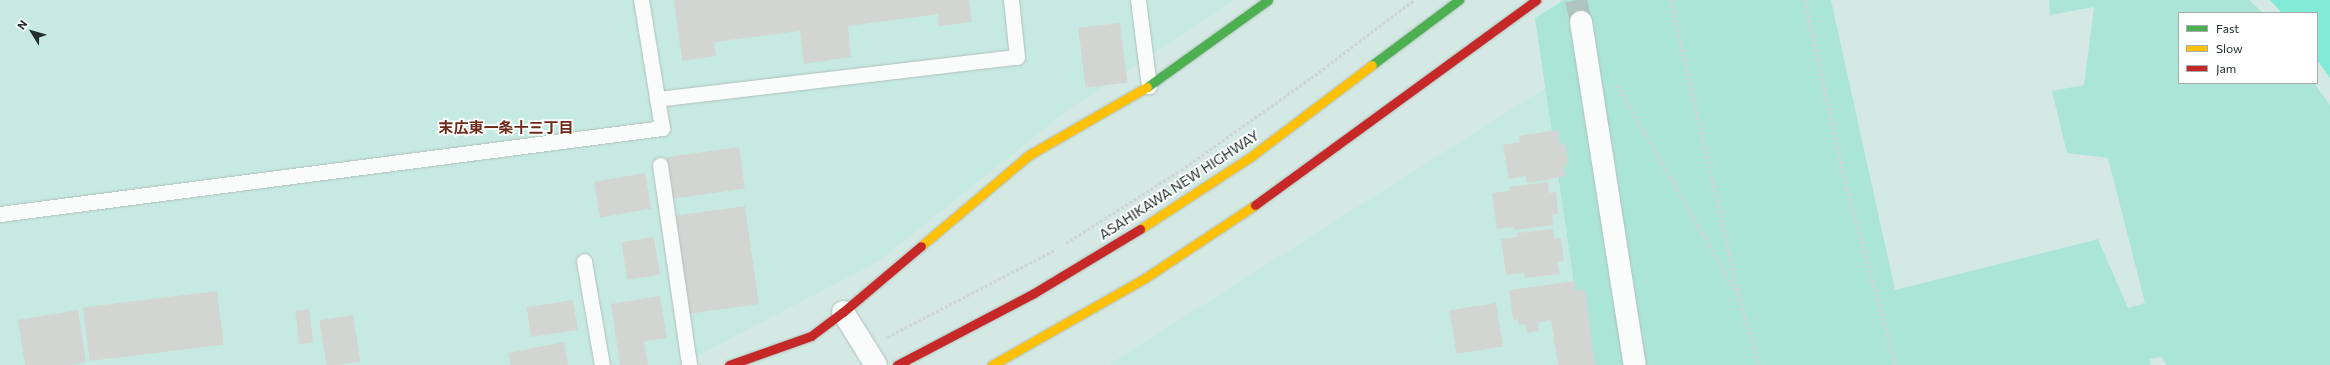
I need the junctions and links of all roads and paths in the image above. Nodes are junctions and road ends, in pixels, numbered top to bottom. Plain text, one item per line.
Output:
1 (641, 0) edge
2 (1010, 0) edge
3 (1138, 0) edge
4 (1268, 0) edge
5 (1414, 0) edge
6 (1459, 0) edge
7 (1536, 0) edge
8 (1671, 0) edge
9 (1805, 0) edge
10 (1581, 22) tunnel mouth
11 (1617, 84) dead end
12 (1149, 86) junction
13 (657, 99) junction
14 (660, 165) dead end
15 (0, 214) edge
16 (1064, 244) dead end
17 (1058, 248) dead end
18 (584, 261) dead end
19 (1740, 298) junction
20 (843, 312) junction
21 (871, 357) edge
22 (602, 365) edge
23 (689, 365) edge
24 (729, 365) edge
25 (897, 365) edge
26 (992, 365) edge
27 (1635, 365) edge
28 (1759, 365) edge
29 (1896, 365) edge

1 - 13 lane
2 - 13 lane
3 - 12 lane
4 - 12 main road
5 - 16 path
6 - 25 main road, ASAHIKAWA NEW HIGHWAY
7 - 26 main road
8 - 19 path
9 - 29 path
10 - 27 street
11 - 19 path
12 - 20 main road
13 - 15 lane
14 - 23 lane
17 - 21 path
18 - 22 lane
19 - 28 path
20 - 21 street
20 - 24 main road

